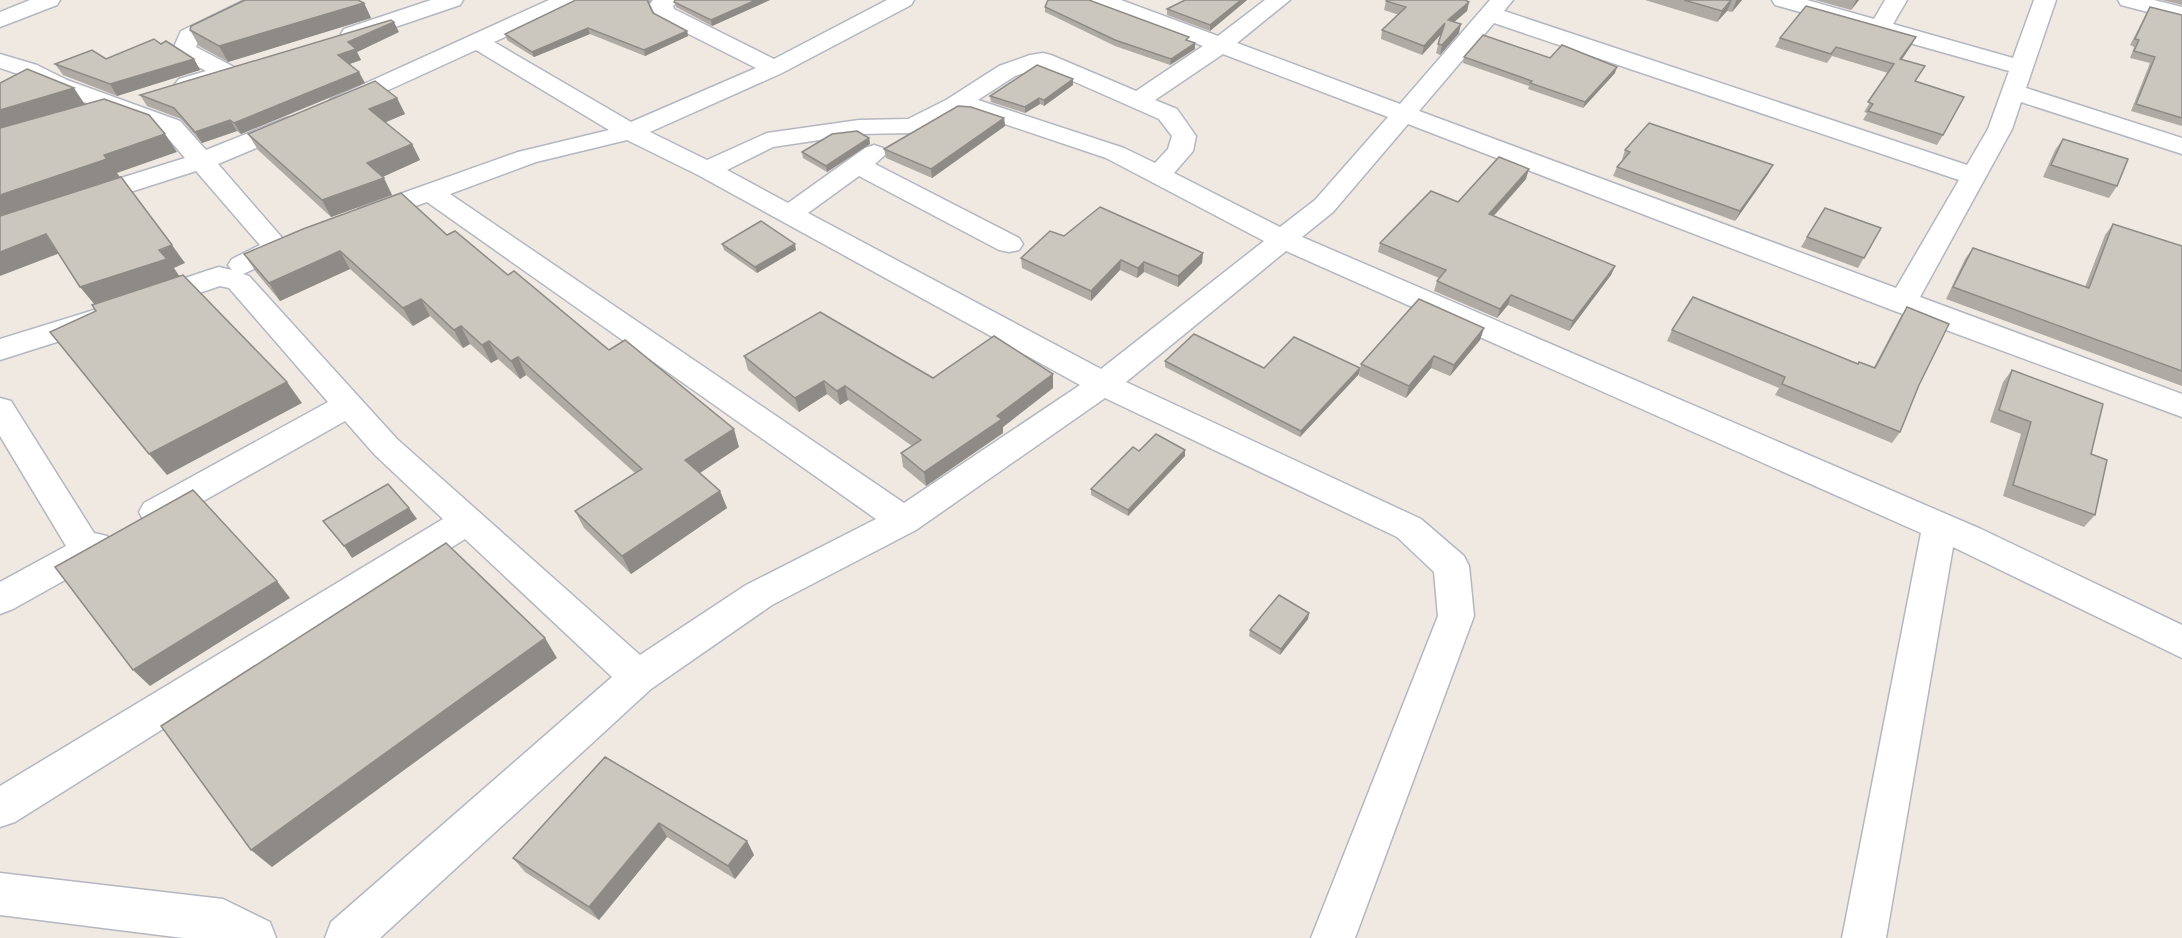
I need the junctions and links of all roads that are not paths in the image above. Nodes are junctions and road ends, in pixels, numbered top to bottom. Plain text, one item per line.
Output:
1 (49, 0) edge
2 (262, 0) edge
3 (452, 0) edge
4 (567, 0) edge
5 (668, 0) edge
6 (903, 0) edge
7 (1101, 0) edge
8 (1279, 0) edge
9 (1783, 0) edge
10 (1896, 0) edge
11 (2046, 0) edge
12 (2129, 0) edge
13 (1490, 7) edge
14 (2182, 14) edge
15 (0, 20) edge
16 (1880, 27) junction
17 (418, 28) junction
18 (336, 39) edge
19 (1222, 44) junction
20 (469, 46) junction
21 (0, 61) edge
22 (248, 66) edge
23 (774, 68) junction
24 (226, 72) junction
25 (2019, 80) junction
26 (170, 89) edge
27 (148, 96) edge
28 (1137, 101) junction
29 (114, 105) junction
30 (954, 105) junction
31 (1404, 114) junction
32 (83, 115) edge
33 (912, 126) junction
34 (630, 132) junction
35 (2182, 146) edge
36 (202, 161) junction
37 (857, 165) junction
38 (707, 170) junction
39 (1158, 175) junction
40 (1973, 176) junction
41 (431, 193) junction
42 (788, 214) junction
43 (347, 222) edge
44 (0, 229) edge
45 (1282, 240) junction
46 (1009, 244) dead end
47 (219, 276) junction
48 (1902, 303) junction
49 (0, 350) edge
50 (1103, 384) junction
51 (348, 405) junction
52 (2182, 406) edge
53 (0, 409) edge
54 (467, 521) junction
55 (904, 522) junction
56 (1939, 526) junction
57 (87, 550) junction
58 (0, 599) edge
59 (2182, 642) edge
60 (638, 677) junction
61 (0, 808) edge
62 (0, 894) edge
63 (254, 938) edge
64 (346, 938) edge
65 (1333, 938) edge
66 (1864, 938) edge

1 - 15 street
2 - 24 street
3 - 17 street
4 - 20 street
5 - 23 street
6 - 23 street
7 - 19 street
8 - 19 street
9 - 16 street
10 - 16 street
11 - 25 street
12 - 14 street
13 - 31 street
13 - 40 street
16 - 25 street
17 - 18 street
17 - 20 street
19 - 28 street
19 - 31 street
20 - 34 street
20 - 36 street
21 - 29 street
22 - 24 street
23 - 34 street
24 - 26 street
25 - 35 street
25 - 40 street
27 - 29 street
28 - 30 street
28 - 39 street
29 - 32 street
29 - 36 street
30 - 33 street
30 - 39 street
31 - 45 street
31 - 48 street
33 - 37 street
33 - 38 street
34 - 38 street
34 - 41 street
36 - 44 street
36 - 47 street
37 - 42 street
37 - 46 street
38 - 42 street
39 - 45 street
40 - 48 street
41 - 43 street
41 - 55 street
42 - 50 street
45 - 50 street
45 - 56 street
47 - 49 street
47 - 51 street
48 - 52 street
50 - 55 street
50 - 65 street
51 - 54 street
51 - 57 street
53 - 57 street
54 - 60 street
54 - 61 street
55 - 60 street
56 - 59 street
56 - 66 street
57 - 58 street
60 - 64 street
62 - 63 street

